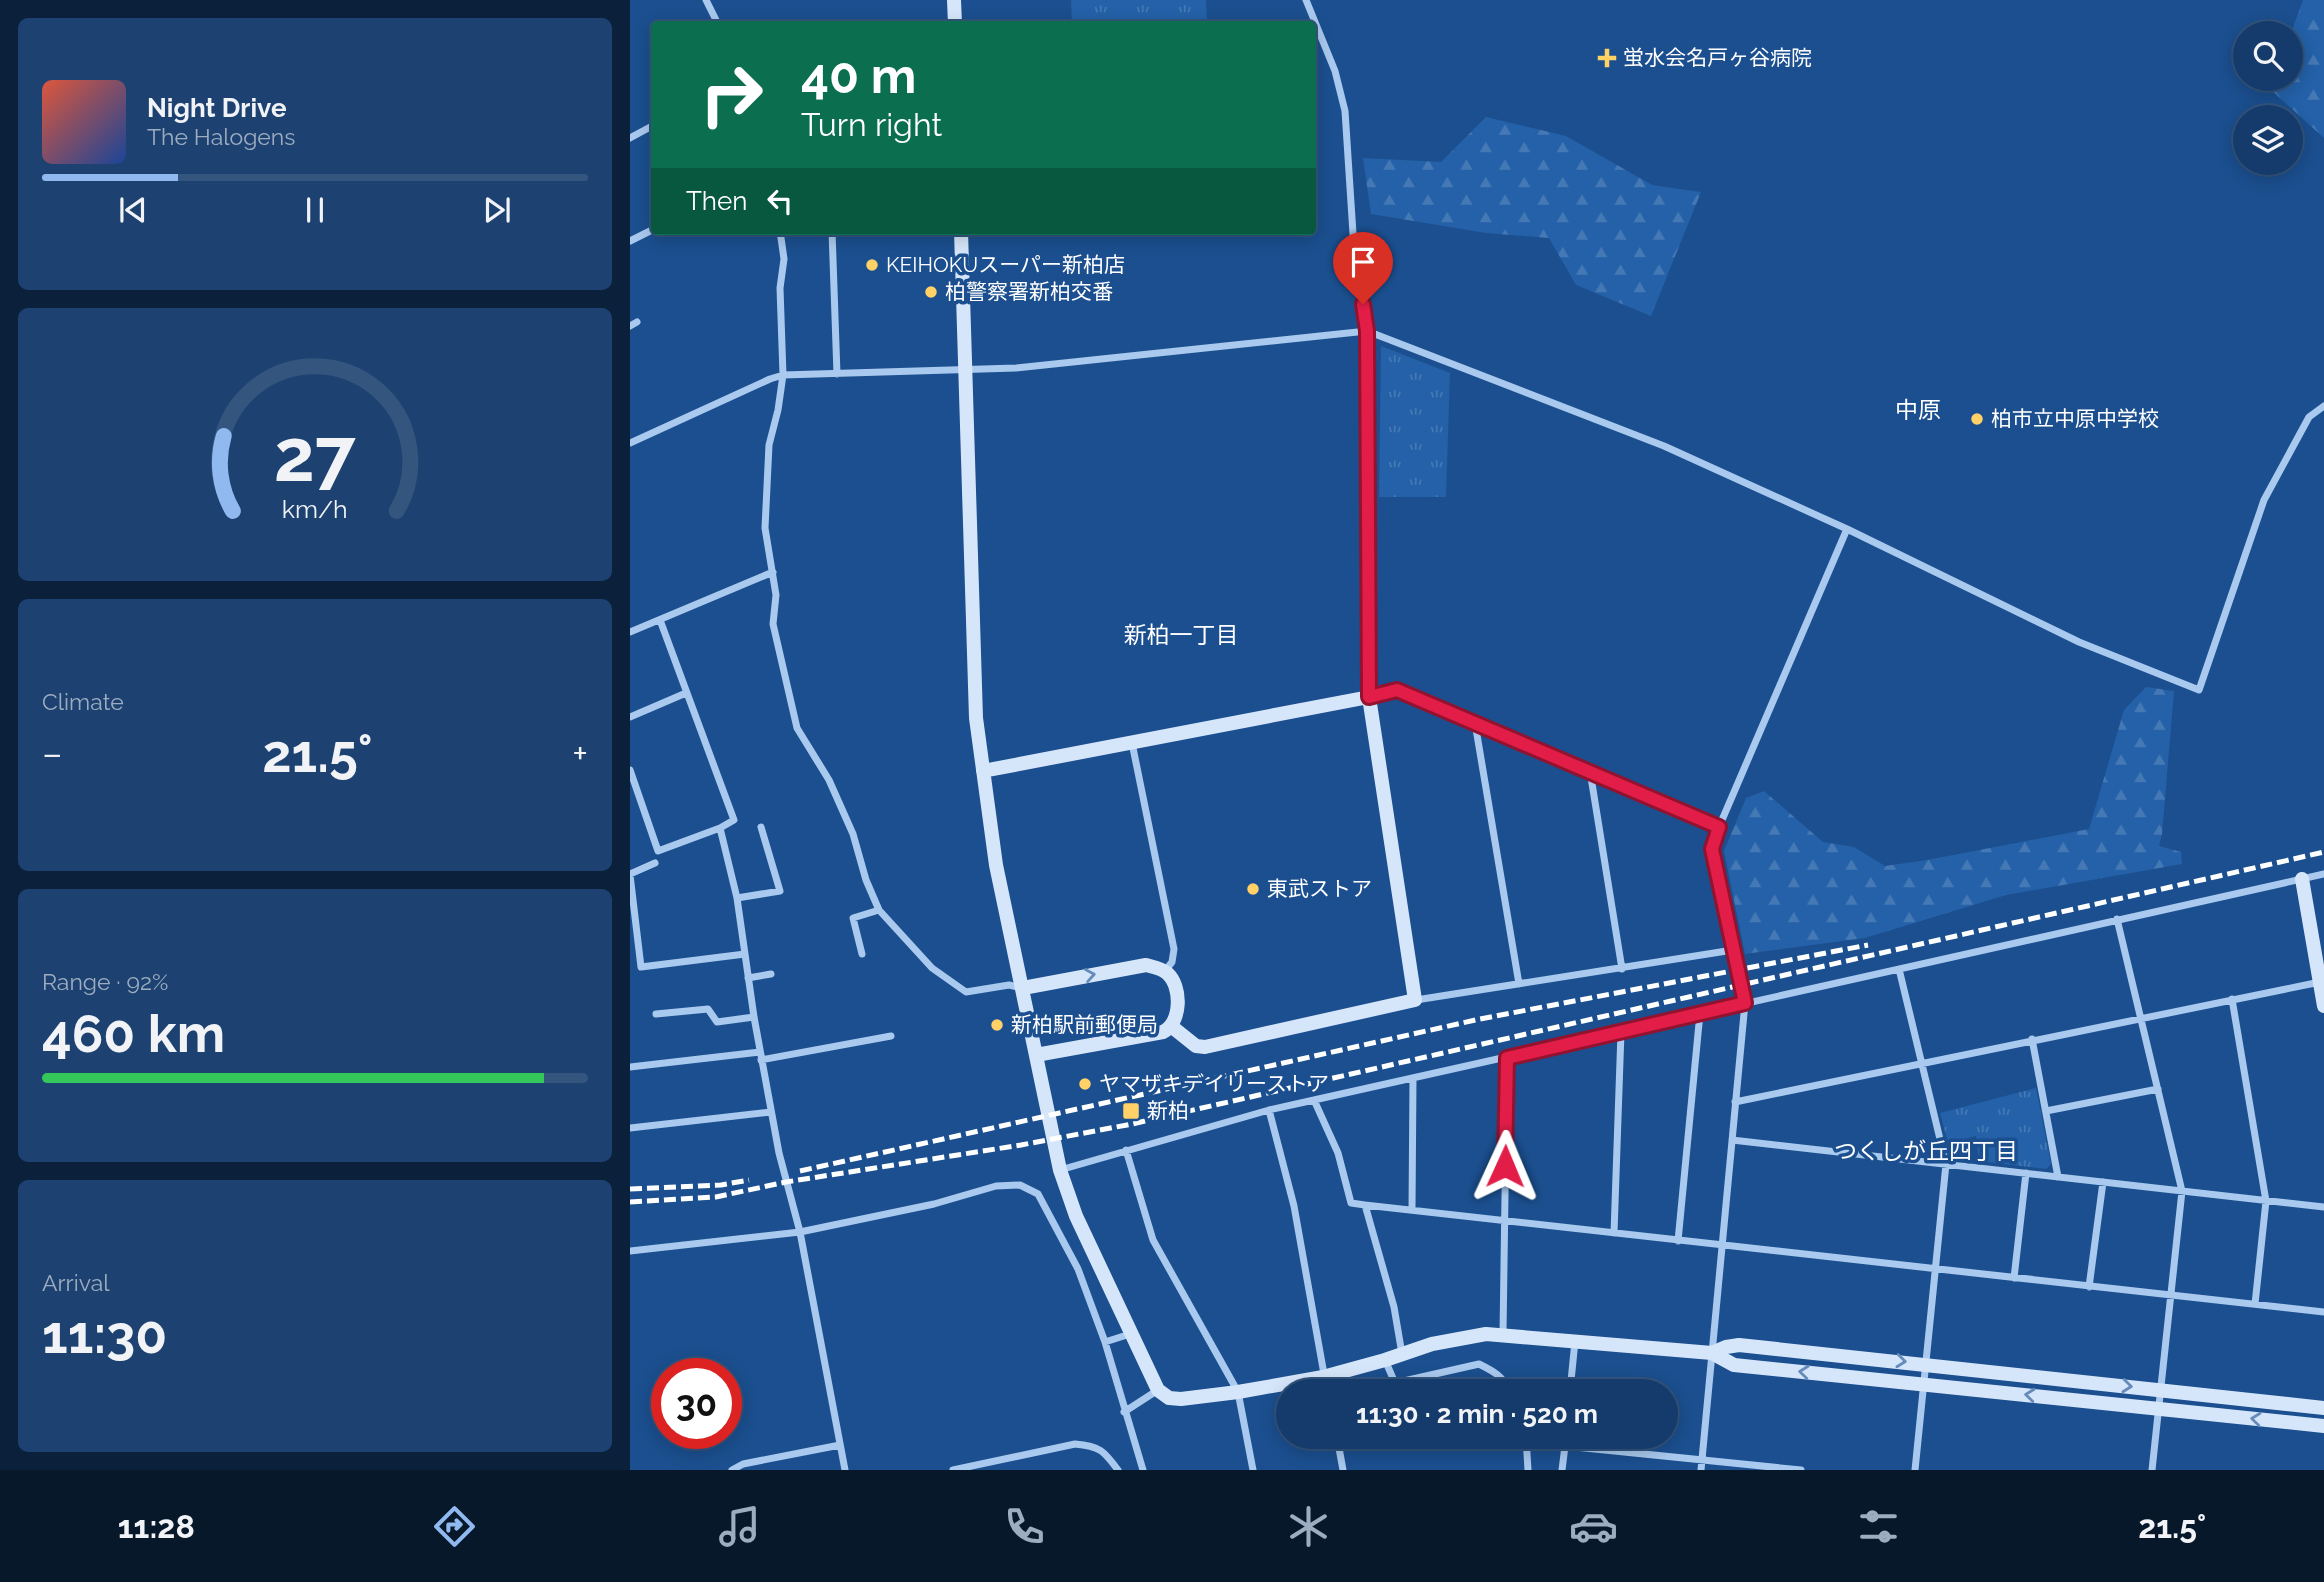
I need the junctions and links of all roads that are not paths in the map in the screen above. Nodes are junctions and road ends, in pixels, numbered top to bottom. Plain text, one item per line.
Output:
1 (706, 0) edge
2 (954, 0) edge
3 (1306, 0) edge
4 (716, 21) edge
5 (955, 21) edge
6 (1315, 21) edge
7 (1316, 24) edge
8 (651, 127) edge
9 (630, 138) edge
10 (651, 230) edge
11 (781, 235) edge
12 (832, 235) edge
13 (961, 235) edge
14 (630, 241) edge
15 (1367, 331) junction
16 (964, 369) junction
17 (836, 374) junction
18 (783, 375) junction
19 (2324, 406) edge
20 (630, 443) edge
21 (1847, 529) junction
22 (773, 572) junction
23 (660, 620) junction
24 (630, 632) edge
25 (686, 693) junction
26 (1369, 697) junction
27 (630, 717) edge
28 (1475, 723) junction
29 (1132, 743) junction
30 (630, 770) edge
31 (983, 771) junction
32 (1590, 771) junction
33 (761, 827) dead end
34 (1719, 827) junction
35 (720, 828) junction
36 (655, 863) dead end
37 (630, 874) edge
38 (2324, 874) edge
39 (2302, 879) junction
40 (737, 898) junction
41 (879, 910) junction
42 (2117, 919) junction
43 (1733, 950) junction
44 (745, 954) junction
45 (862, 954) dead end
46 (1622, 969) junction
47 (1899, 969) junction
48 (1165, 971) junction
49 (771, 974) dead end
50 (748, 978) junction
51 (2322, 981) edge
52 (1519, 984) junction
53 (1023, 988) junction
54 (2232, 999) junction
55 (1415, 1000) junction
56 (1745, 1003) junction
57 (2324, 1006) edge
58 (1700, 1013) junction
59 (656, 1014) dead end
60 (754, 1017) junction
61 (2140, 1018) junction
62 (1171, 1026) junction
63 (1621, 1032) junction
64 (891, 1035) dead end
65 (2032, 1040) junction
66 (1036, 1055) junction
67 (760, 1056) junction
68 (1507, 1058) junction
69 (1921, 1062) junction
70 (630, 1067) edge
71 (1413, 1078) junction
72 (2158, 1089) junction
73 (1314, 1100) junction
74 (1735, 1102) junction
75 (1269, 1110) junction
76 (2046, 1111) junction
77 (771, 1112) junction
78 (630, 1128) edge
79 (1732, 1140) junction
80 (1126, 1150) junction
81 (1946, 1164) junction
82 (1059, 1170) junction
83 (2026, 1173) junction
84 (2058, 1177) junction
85 (2103, 1182) junction
86 (2182, 1191) junction
87 (2266, 1201) junction
88 (1365, 1205) junction
89 (2324, 1208) edge
90 (1412, 1210) junction
91 (1504, 1220) junction
92 (800, 1232) junction
93 (1614, 1233) junction
94 (1678, 1241) junction
95 (1722, 1246) junction
96 (630, 1251) edge
97 (1936, 1269) junction
98 (2014, 1278) junction
99 (2089, 1287) junction
100 (2171, 1295) junction
101 (2255, 1304) junction
102 (2324, 1312) edge
103 (1130, 1334) junction
104 (1503, 1334) junction
105 (1105, 1342) junction
106 (1575, 1342) junction
107 (1712, 1353) junction
108 (1402, 1355) junction
109 (1385, 1360) junction
110 (1926, 1364) junction
111 (1324, 1379) edge
112 (1338, 1379) edge
113 (1393, 1379) edge
114 (1413, 1379) edge
115 (1503, 1379) edge
116 (1571, 1379) edge
117 (1924, 1384) junction
118 (1276, 1389) edge
119 (2161, 1389) junction
120 (1158, 1390) junction
121 (1238, 1392) junction
122 (2324, 1408) edge
123 (2159, 1409) junction
124 (1124, 1412) junction
125 (2324, 1426) edge
126 (840, 1445) junction
127 (1339, 1449) edge
128 (1527, 1449) edge
129 (1566, 1449) edge
130 (1589, 1449) edge
131 (1702, 1459) junction
132 (732, 1470) edge
133 (845, 1470) edge
134 (953, 1470) edge
135 (1118, 1470) edge
136 (1143, 1470) edge
137 (1253, 1470) edge
138 (1343, 1470) edge
139 (1528, 1470) edge
140 (1562, 1470) edge
141 (1701, 1470) edge
142 (1801, 1470) edge
143 (1915, 1470) edge
144 (2152, 1470) edge

1 - 4 street
2 - 5 street
3 - 6 street
7 - 15 street
8 - 9 street
10 - 14 street
11 - 18 street
12 - 17 street
13 - 16 street
15 - 16 street
15 - 21 street
15 - 26 street
16 - 17 street
16 - 31 street
17 - 18 street
18 - 20 street
18 - 22 street
19 - 21 street
21 - 34 street
22 - 23 street
22 - 41 street
23 - 24 street
23 - 25 street
25 - 27 street
25 - 35 street
26 - 28 street
26 - 29 street
26 - 55 street
28 - 32 street
28 - 52 street
29 - 31 street
29 - 48 street
30 - 35 street
31 - 53 street
32 - 34 street
32 - 46 street
33 - 40 street
34 - 43 street
35 - 40 street
36 - 37 street
37 - 44 street
38 - 39 street
39 - 42 street
39 - 51 street
40 - 44 street
41 - 45 street
41 - 53 street
42 - 47 street
42 - 61 street
43 - 46 street
43 - 56 street
44 - 50 street
46 - 52 street
47 - 56 street
47 - 69 street
53 -> 48 street
48 - 62 street
49 - 50 street
50 - 60 street
51 - 54 street
51 - 57 street
52 - 55 street
53 - 66 street
54 - 61 street
54 - 87 street
55 - 62 street
56 - 58 street
56 - 74 street
58 - 63 street
58 - 94 street
59 - 60 street
60 - 67 street
61 - 65 street
61 - 72 street
62 - 66 street
63 - 68 street
63 - 93 street
64 - 67 street
65 - 69 street
65 - 76 street
66 - 82 street
67 - 70 street
67 - 77 street
68 - 71 street
68 - 91 street
69 - 74 street
69 - 81 street
71 - 73 street
71 - 90 street
72 - 76 street
72 - 86 street
73 - 75 street
73 - 88 street
74 - 79 street
75 - 80 street
75 - 111 street
76 - 84 street
77 - 78 street
77 - 92 street
79 - 81 street
79 - 95 street
80 - 82 street
80 - 121 street
81 - 83 street
81 - 97 street
82 - 103 street
83 - 84 street
83 - 98 street
84 - 85 street
85 - 86 street
85 - 99 street
86 - 87 street
86 - 100 street
87 - 89 street
87 - 101 street
88 - 90 street
88 - 108 street
90 - 91 street
91 - 93 street
91 - 104 street
92 - 96 street
92 - 105 street
92 - 126 street
93 - 94 street
94 - 95 street
95 - 97 street
95 - 107 street
97 - 98 street
97 - 110 street
98 - 99 street
99 - 100 street
100 - 101 street
100 - 119 street
101 - 102 street
103 - 105 street
103 - 120 street
104 - 106 street
104 - 108 street
105 - 124 street
106 - 107 street
106 - 116 street
107 -> 110 street
117 -> 107 street
107 - 131 street
108 - 109 street
109 - 112 street
109 - 113 street
110 - 117 street
110 -> 119 street
114 - 115 street
123 -> 117 street
117 - 143 street
118 - 121 street
119 - 122 street
119 - 123 street
120 - 121 street
120 - 124 street
121 - 137 street
125 -> 123 street
123 - 144 street
124 - 136 street
126 - 132 street
126 - 133 street
127 - 138 street
128 - 139 street
129 - 140 street
130 - 131 street
131 - 141 street
131 - 142 street
134 - 135 street

